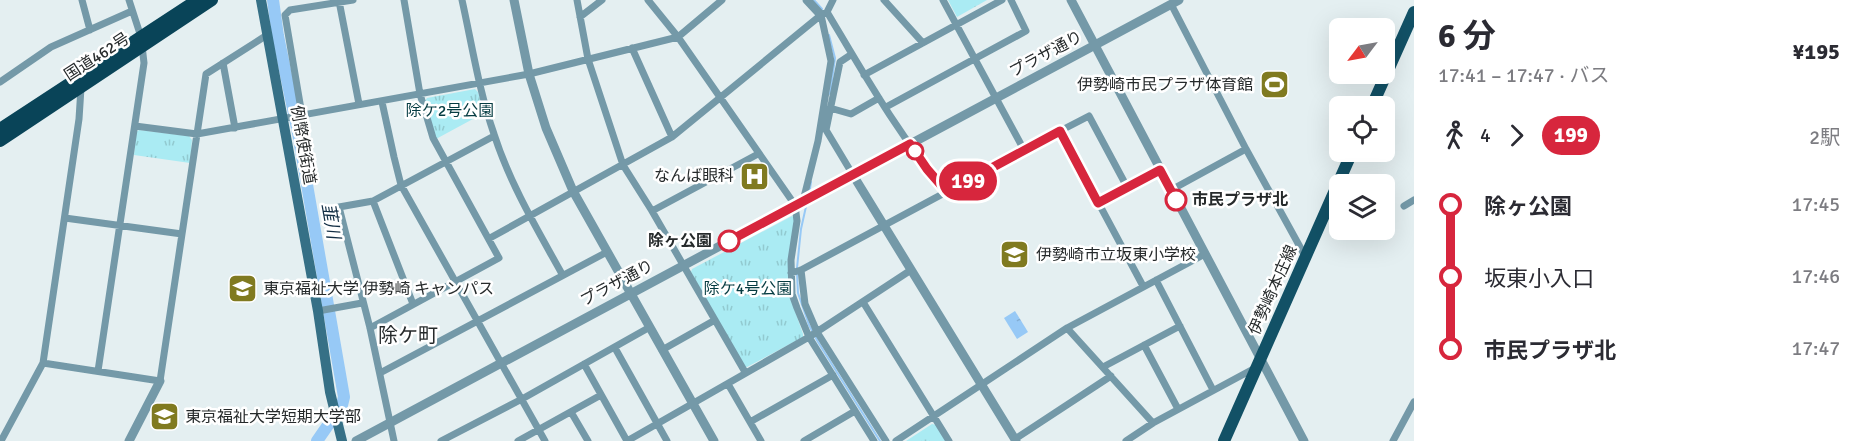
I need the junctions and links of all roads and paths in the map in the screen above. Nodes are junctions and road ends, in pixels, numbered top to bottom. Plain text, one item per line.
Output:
1 (82, 0) edge
2 (129, 0) edge
3 (197, 0) edge
4 (212, 0) edge
5 (261, 0) edge
6 (353, 0) edge
7 (404, 0) edge
8 (462, 0) edge
9 (514, 0) edge
10 (577, 0) edge
11 (602, 0) edge
12 (648, 0) edge
13 (722, 0) edge
14 (807, 0) edge
15 (833, 0) edge
16 (884, 0) edge
17 (943, 0) edge
18 (1002, 0) edge
19 (1011, 0) edge
20 (1071, 0) edge
21 (339, 1) edge
22 (1175, 2) edge
23 (132, 11) junction
24 (1414, 12) edge
25 (824, 14) junction
26 (580, 17) junction
27 (957, 25) junction
28 (90, 30) junction
29 (267, 34) junction
30 (678, 37) junction
31 (141, 42) junction
32 (923, 43) junction
33 (1095, 45) junction
34 (632, 48) junction
35 (852, 54) junction
36 (975, 58) junction
37 (588, 59) junction
38 (223, 63) junction
39 (529, 74) junction
40 (864, 75) junction
41 (0, 82) edge
42 (479, 83) junction
43 (81, 87) junction
44 (420, 94) junction
45 (1376, 96) edge
46 (879, 98) junction
47 (996, 98) junction
48 (720, 99) junction
49 (382, 102) junction
50 (358, 104) junction
51 (886, 107) junction
52 (830, 108) junction
53 (302, 115) junction
54 (284, 119) junction
55 (135, 126) junction
56 (235, 128) junction
57 (0, 129) edge
58 (1060, 131) junction
59 (197, 134) junction
60 (494, 136) junction
61 (672, 137) junction
62 (0, 141) edge
63 (910, 144) junction
64 (1246, 149) junction
65 (1024, 150) junction
66 (758, 154) junction
67 (446, 161) junction
68 (1347, 162) edge
69 (623, 165) junction
70 (1160, 170) junction
71 (853, 175) junction
72 (401, 184) junction
73 (1127, 188) junction
74 (1171, 190) junction
75 (573, 191) junction
76 (947, 192) junction
77 (1414, 200) edge
78 (373, 201) junction
79 (799, 203) junction
80 (1098, 203) junction
81 (1404, 206) dead end
82 (652, 211) junction
83 (529, 216) junction
84 (64, 218) junction
85 (120, 225) junction
86 (885, 226) junction
87 (182, 234) junction
88 (490, 237) junction
89 (607, 252) junction
90 (1205, 254) junction
91 (1305, 256) junction
92 (683, 266) junction
93 (801, 270) junction
94 (911, 270) junction
95 (791, 273) junction
96 (562, 274) junction
97 (1156, 280) junction
98 (456, 281) junction
99 (1143, 286) junction
100 (630, 293) junction
101 (863, 302) junction
102 (362, 303) junction
103 (413, 304) junction
104 (318, 311) junction
105 (477, 320) junction
106 (714, 320) junction
107 (1180, 326) junction
108 (650, 327) junction
109 (1067, 327) junction
110 (370, 328) junction
111 (817, 332) junction
112 (809, 337) junction
113 (1144, 345) junction
114 (615, 348) junction
115 (662, 350) junction
116 (43, 363) junction
117 (502, 363) junction
118 (1259, 363) junction
119 (584, 364) junction
120 (1103, 368) junction
121 (98, 371) junction
122 (745, 372) junction
123 (380, 373) junction
124 (832, 375) junction
125 (1111, 376) junction
126 (160, 381) junction
127 (728, 384) junction
128 (981, 384) junction
129 (1213, 390) junction
130 (601, 395) junction
131 (522, 399) junction
132 (1414, 402) edge
133 (693, 404) junction
134 (1178, 409) junction
135 (855, 411) junction
136 (571, 412) junction
137 (933, 416) junction
138 (750, 422) junction
139 (391, 423) junction
140 (657, 423) junction
141 (1153, 423) junction
142 (539, 430) junction
143 (1015, 440) edge
144 (2, 441) edge
145 (129, 441) edge
146 (342, 441) edge
147 (356, 441) edge
148 (394, 441) edge
149 (441, 441) edge
150 (518, 441) edge
151 (545, 441) edge
152 (588, 441) edge
153 (627, 441) edge
154 (668, 441) edge
155 (714, 441) edge
156 (760, 441) edge
157 (804, 441) edge
158 (874, 441) edge
159 (886, 441) edge
160 (896, 441) edge
161 (949, 441) edge
162 (1126, 441) edge
163 (1224, 441) edge
164 (1304, 441) edge
165 (1393, 441) edge

1 - 28 street
2 - 23 street
3 - 31 highway, 国道462号
4 - 31 highway, 国道462号
5 - 29 main road, 例幣使街道
6 - 21 street
7 - 44 street
8 - 42 street
9 - 39 street
10 - 26 street
11 - 26 street
12 - 30 street
13 - 30 street
14 - 25 street
15 - 25 street
16 - 32 street
17 - 27 street
18 - 27 street
19 - 36 street
20 - 33 street
21 - 50 street
21 - 53 street
22 - 33 street, プラザ通り
22 - 64 street
23 - 28 street
23 - 31 street
24 - 45 main road
25 - 35 street
25 - 48 street
25 - 79 street
26 - 37 street
27 - 32 street
27 - 36 street
28 - 41 street
29 - 38 street
29 - 54 main road, 例幣使街道
30 - 34 street
30 - 48 street
31 - 43 highway, 国道462号
31 - 55 street
31 - 57 highway, 国道462号
32 - 40 street
33 - 47 street, プラザ通り
33 - 70 street
34 - 37 street
34 - 61 street
35 - 40 street
35 - 52 street
36 - 47 street
36 - 51 street
37 - 39 street
37 - 69 street
38 - 56 street
38 - 59 street
39 - 42 street
39 - 75 street
40 - 46 street
42 - 44 street
42 - 60 street
43 - 62 highway, 国道462号
43 - 84 street
44 - 49 street
44 - 67 street
46 - 51 street
46 - 52 street
47 - 63 street, プラザ通り
47 - 65 street
48 - 61 street
48 - 66 street
49 - 50 street
49 - 72 street
50 - 53 street
51 - 63 street
52 - 71 street
53 - 54 street
54 - 56 street
54 - 104 main road, 例幣使街道
55 - 59 street
55 - 85 street
56 - 59 street
58 - 65 street
58 - 73 street
58 - 80 street
59 - 87 street
60 - 67 street
60 - 83 street
61 - 69 street
63 - 71 street, プラザ通り
63 - 76 street
64 - 74 street
64 - 91 street
65 - 76 street
66 - 79 street
66 - 82 street
67 - 72 street
67 - 88 street
68 - 91 main road, 伊勢崎本庄線
69 - 75 street
69 - 82 street
70 - 73 street
70 - 74 street
71 - 79 street, プラザ通り
71 - 86 street
72 - 78 street
72 - 98 street
73 - 80 street
74 - 90 street
75 - 83 street
75 - 89 street
76 - 86 street
77 - 81 street
78 - 102 street
78 - 103 street
79 - 92 street, プラザ通り
79 - 95 street
80 - 99 street
82 - 92 street
83 - 88 street
83 - 96 street
84 - 85 street
84 - 116 street
85 - 87 street
85 - 121 street
86 - 93 street
86 - 94 street
87 - 126 street
88 - 98 street
89 - 96 street
89 - 100 street
90 - 97 street
90 - 118 street
91 - 118 main road, 伊勢崎本庄線
92 - 100 street, プラザ通り
92 - 106 street
93 - 95 street
93 - 111 street
94 - 101 street
94 - 128 street
95 - 112 street
96 - 105 street
97 - 99 street
97 - 107 street
98 - 103 street
98 - 105 street
99 - 109 street
100 - 108 street
100 - 117 street, プラザ通り
101 - 111 street
101 - 137 street
102 - 104 street
102 - 110 street
103 - 110 street
104 - 146 main road, 例幣使街道
105 - 117 street
105 - 123 street
106 - 115 street
106 - 122 street
107 - 113 street
107 - 129 street
108 - 114 street
108 - 115 street
109 - 120 street
109 - 128 street
110 - 123 street
111 - 112 street
111 - 159 street
112 - 122 street
112 - 124 street
113 - 120 street
113 - 134 street
114 - 119 street
114 - 140 street
115 - 133 street
116 - 121 street
116 - 144 street
117 - 131 street
117 - 139 street, プラザ通り
118 - 129 street
118 - 163 main road, 伊勢崎本庄線
118 - 164 street
119 - 130 street
119 - 131 street
120 - 125 street
121 - 126 street
122 - 127 street
123 - 139 street
124 - 135 street
124 - 138 street
125 - 141 street
125 - 143 street
126 - 145 street
127 - 133 street
127 - 138 street
128 - 137 street
128 - 143 street
129 - 134 street
130 - 136 street
130 - 153 street
131 - 142 street
131 - 149 street
132 - 165 street
133 - 140 street
133 - 155 street
134 - 141 street
135 - 157 street
135 - 158 street
136 - 142 street
136 - 152 street
137 - 160 street
137 - 161 street
138 - 156 street
139 - 147 street, プラザ通り
139 - 148 street
140 - 153 street
140 - 154 street
141 - 162 street
142 - 150 street
142 - 151 street

